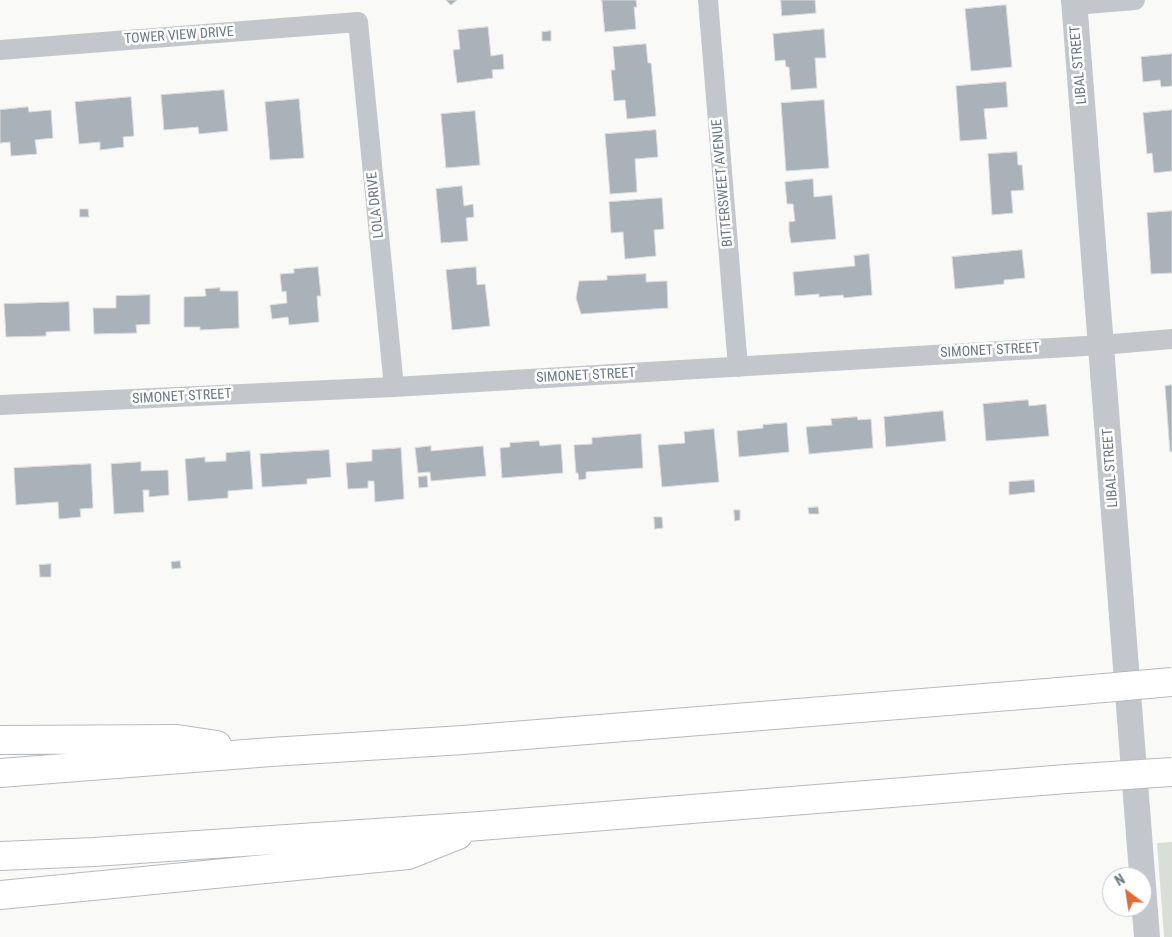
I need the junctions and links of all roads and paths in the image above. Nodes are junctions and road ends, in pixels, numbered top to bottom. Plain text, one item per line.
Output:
1 (708, 0) edge
2 (1135, 0) edge
3 (1074, 3) edge
4 (358, 22) joint
5 (0, 50) edge
6 (1172, 339) edge
7 (1102, 345) junction
8 (738, 367) junction
9 (394, 387) junction
10 (0, 405) edge
11 (1172, 682) edge
12 (0, 740) edge
13 (271, 752) junction
14 (1172, 772) edge
15 (0, 773) edge
16 (480, 826) junction
17 (0, 856) edge
18 (0, 895) edge
19 (1147, 937) edge

1 - 8 street, BITTERSWEET AVENUE
2 - 3 street
3 - 7 street, LIBAL STREET
4 - 5 street, TOWER VIEW DRIVE
4 - 9 street, LOLA DRIVE
6 - 7 street, SIMONET STREET
7 - 8 street, SIMONET STREET
7 - 19 street, LIBAL STREET
8 - 9 street, SIMONET STREET
9 - 10 street, SIMONET STREET
11 - 13 highway, bridge
12 - 13 highway
13 - 15 highway
14 - 16 highway, bridge
16 - 17 highway
16 - 18 highway

